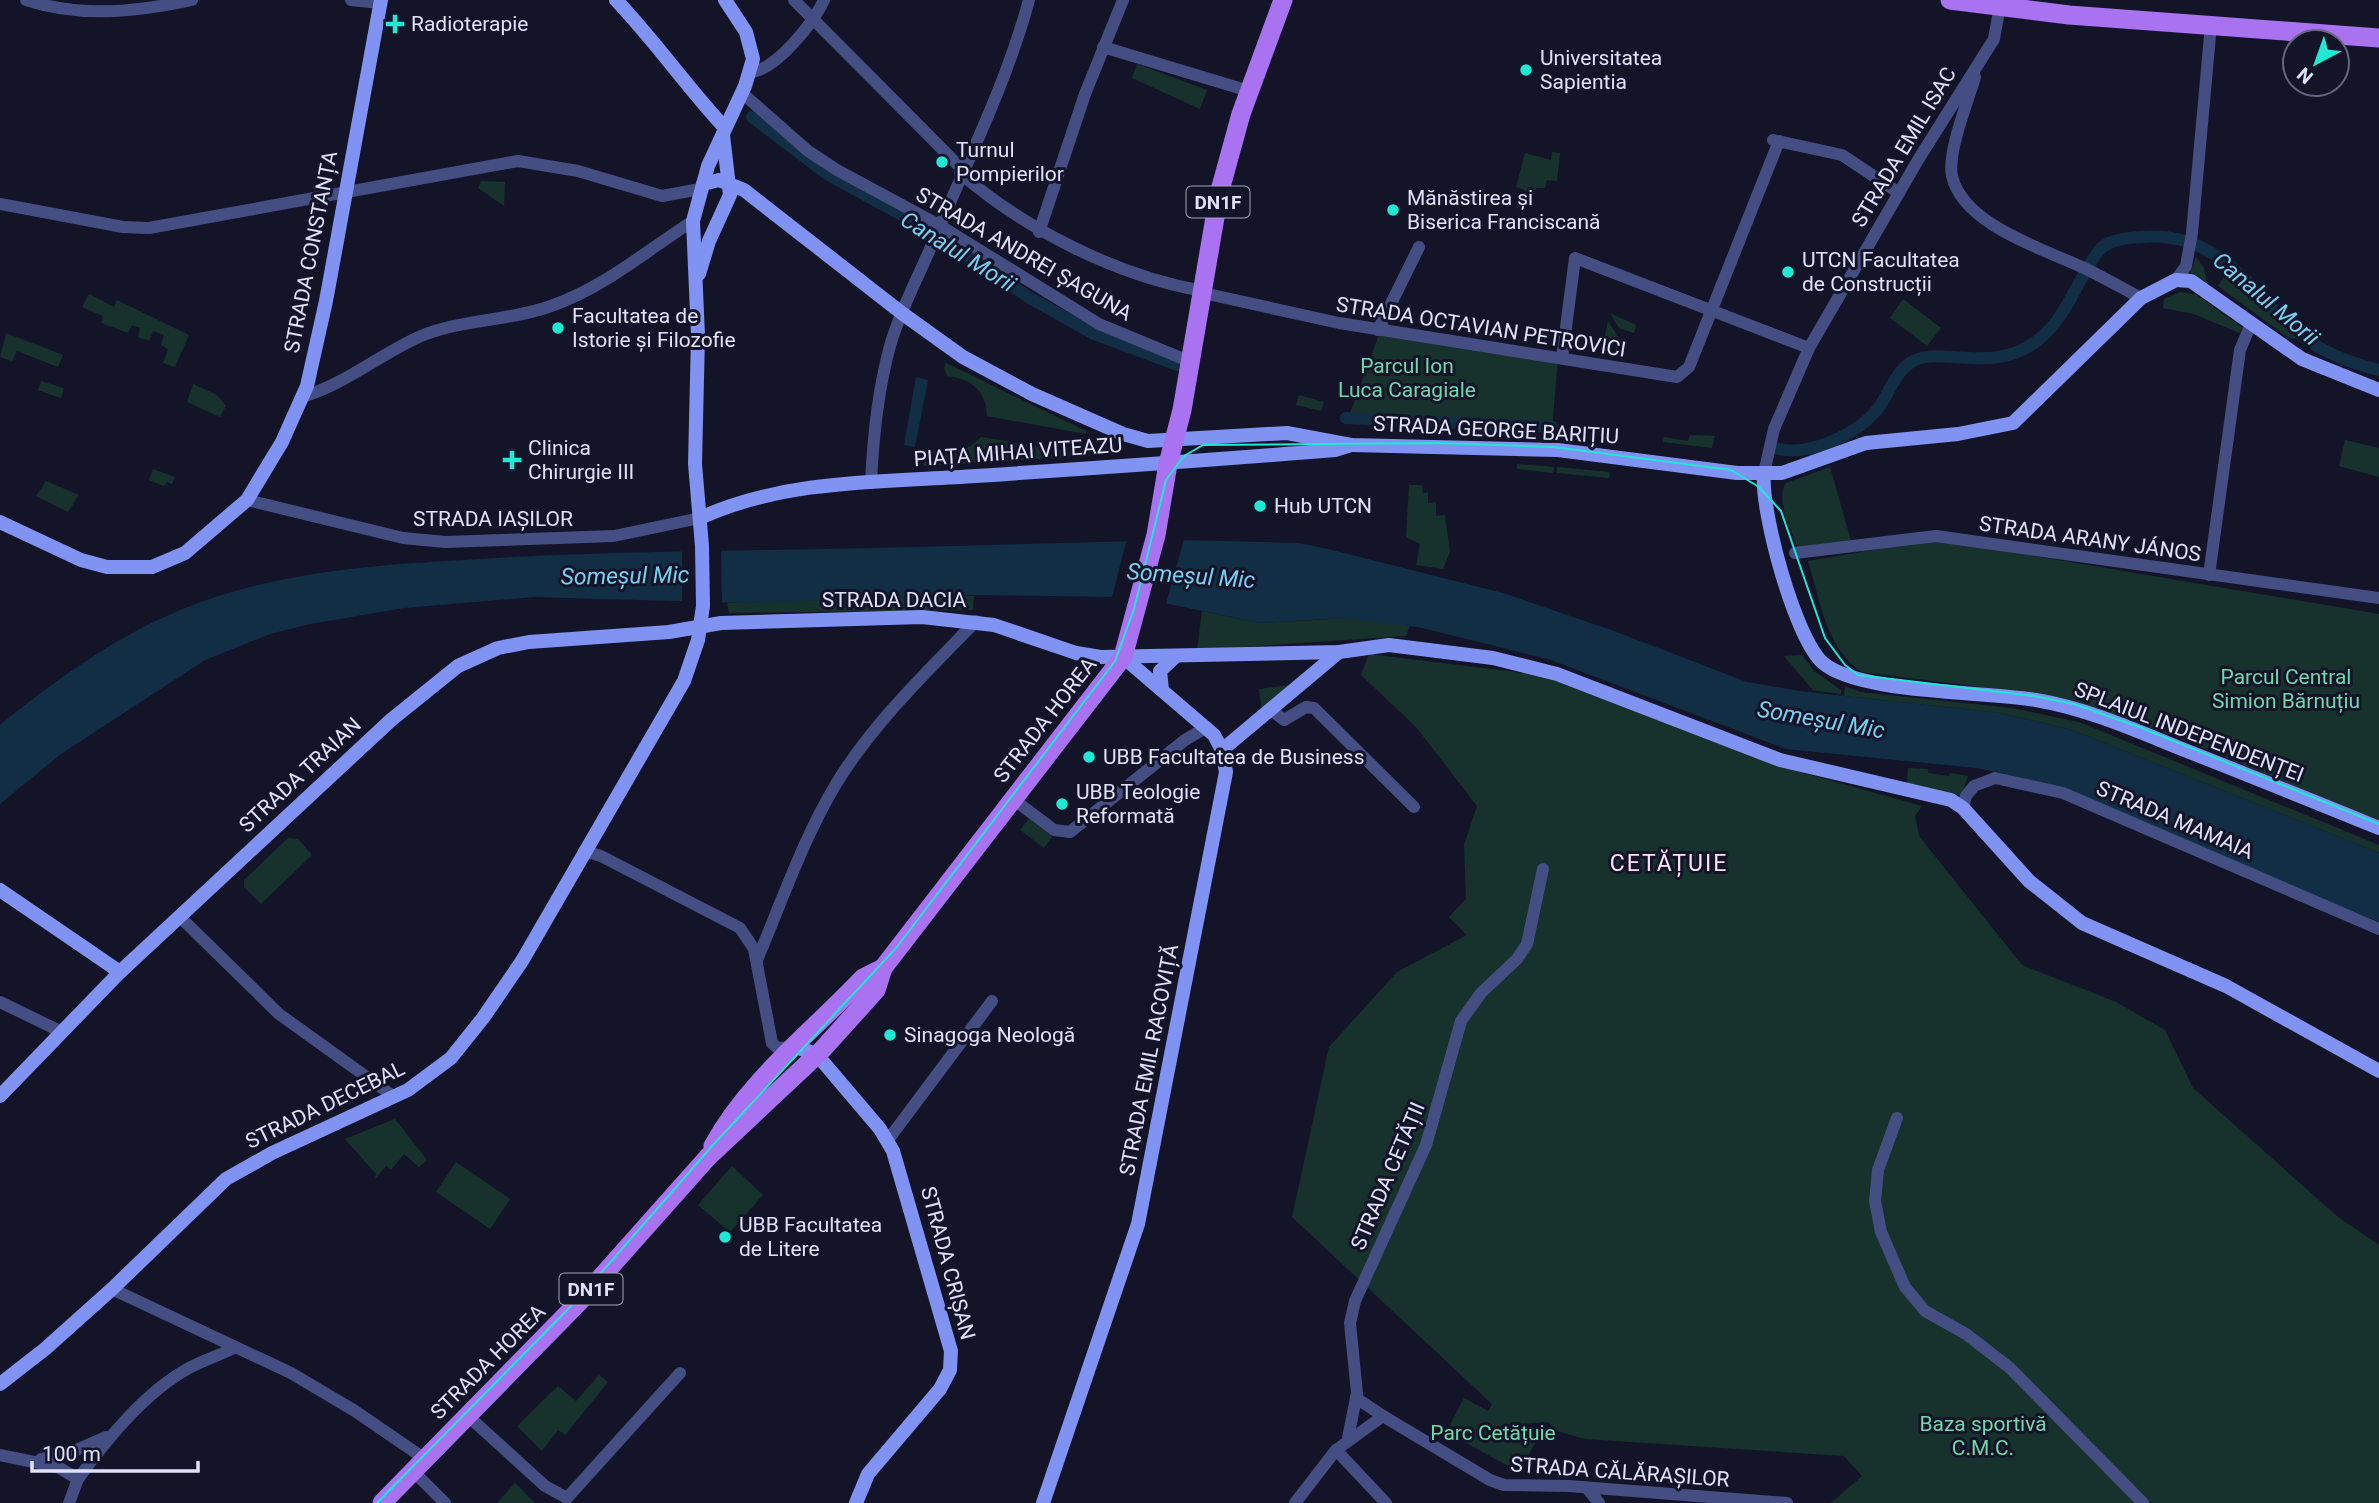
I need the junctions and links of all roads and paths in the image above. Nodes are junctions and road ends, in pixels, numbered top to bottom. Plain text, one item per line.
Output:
1 (26, 0) edge
2 (192, 0) edge
3 (351, 0) edge
4 (616, 0) edge
5 (725, 0) edge
6 (794, 0) edge
7 (824, 0) edge
8 (1030, 0) edge
9 (1123, 0) edge
10 (1283, 0) edge
11 (1950, 0) edge
12 (381, 1) edge
13 (2001, 4) edge
14 (2072, 8) edge
15 (814, 18) junction
16 (2211, 25) junction
17 (2379, 38) edge
18 (1103, 47) junction
19 (1980, 60) junction
20 (751, 72) junction
21 (1249, 91) junction
22 (742, 93) junction
23 (724, 132) junction
24 (961, 171) junction
25 (727, 182) junction
26 (702, 187) junction
27 (344, 193) junction
28 (1899, 193) junction
29 (0, 204) edge
30 (693, 221) junction
31 (939, 227) junction
32 (1039, 232) junction
33 (1419, 247) dead end
34 (2176, 280) junction
35 (697, 285) junction
36 (1203, 292) junction
37 (2141, 298) junction
38 (1713, 309) junction
39 (903, 314) junction
40 (2251, 324) junction
41 (1378, 330) junction
42 (1809, 348) junction
43 (1562, 358) junction
44 (1191, 362) junction
45 (2379, 390) edge
46 (302, 397) junction
47 (1174, 439) junction
48 (1351, 444) junction
49 (1168, 464) junction
50 (1764, 473) junction
51 (870, 483) junction
52 (247, 500) junction
53 (700, 518) junction
54 (0, 522) edge
55 (1795, 553) dead end
56 (2208, 575) junction
57 (2379, 598) edge
58 (976, 621) junction
59 (702, 626) junction
60 (1339, 652) junction
61 (1123, 657) junction
62 (1175, 657) junction
63 (1854, 678) joint
64 (1162, 690) junction
65 (1271, 710) junction
66 (1207, 727) junction
67 (1223, 750) junction
68 (1013, 799) junction
69 (1414, 807) dead end
70 (1963, 808) junction
71 (2379, 828) edge
72 (584, 851) junction
73 (1543, 869) dead end
74 (0, 890) edge
75 (179, 916) junction
76 (2379, 929) edge
77 (757, 960) junction
78 (883, 968) junction
79 (120, 972) junction
80 (992, 1001) dead end
81 (0, 1002) edge
82 (62, 1032) junction
83 (795, 1047) junction
84 (817, 1056) junction
85 (2379, 1071) edge
86 (0, 1096) edge
87 (393, 1097) junction
88 (1897, 1118) dead end
89 (888, 1140) junction
90 (708, 1157) junction
91 (112, 1289) junction
92 (234, 1348) junction
93 (680, 1373) dead end
94 (0, 1384) edge
95 (1356, 1398) junction
96 (468, 1416) junction
97 (1382, 1416) junction
98 (115, 1432) junction
99 (1348, 1438) junction
100 (1336, 1450) junction
101 (0, 1455) edge
102 (34, 1461) junction
103 (419, 1465) junction
104 (78, 1479) junction
105 (1587, 1488) junction
106 (69, 1503) edge
107 (382, 1503) edge
108 (445, 1503) edge
109 (856, 1503) edge
110 (1043, 1503) edge
111 (1295, 1503) edge
112 (1386, 1503) edge
113 (1599, 1503) edge
114 (1787, 1503) edge
115 (2143, 1503) edge

1 - 2 street
3 - 12 street
4 - 23 street
5 - 20 street
6 - 15 street, STRADA OCTAVIAN PETROVICI
7 - 15 street
8 - 24 street
9 - 18 street
10 - 21 main road, DN1F
11 - 13 main road
12 - 27 street, STRADA CONSTANȚA
13 - 14 main road
13 - 19 street, STRADA EMIL ISAC
14 - 16 main road
15 - 20 street
15 - 24 street, STRADA OCTAVIAN PETROVICI
16 - 17 main road
16 - 34 street
18 - 21 street
18 - 32 street
19 - 28 street, STRADA EMIL ISAC
19 - 37 street
20 - 22 street
21 - 36 main road, DN1F
22 - 23 street
22 - 31 street, STRADA ANDREI ȘAGUNA
23 - 25 street
23 - 26 street
24 - 31 street
24 - 32 street, STRADA OCTAVIAN PETROVICI
25 - 26 street
25 - 35 street
25 - 39 street, PIAȚA MIHAI VITEAZU
26 - 27 street
26 - 30 street
27 - 29 street
27 - 46 street, STRADA CONSTANȚA
28 - 38 street, STRADA OCTAVIAN PETROVICI
28 - 42 street, STRADA EMIL ISAC
30 - 35 street
30 - 46 street
31 - 39 street
31 - 44 street, STRADA ANDREI ȘAGUNA
32 - 36 street, STRADA OCTAVIAN PETROVICI
33 - 41 street
34 - 37 street, STRADA GEORGE BARIȚIU
34 - 40 street
35 - 53 street, STRADA DECEBAL
36 - 41 street, STRADA OCTAVIAN PETROVICI
36 - 44 main road, DN1F
37 - 50 street, STRADA GEORGE BARIȚIU
38 - 42 street
38 - 43 street, STRADA OCTAVIAN PETROVICI
38 - 43 street
39 - 47 street, PIAȚA MIHAI VITEAZU
39 - 51 street
40 - 45 street
40 - 56 street
41 - 43 street, STRADA OCTAVIAN PETROVICI
42 - 50 street, STRADA EMIL ISAC
44 - 47 main road, DN1F
46 - 52 street, STRADA CONSTANȚA
47 - 48 street, STRADA GEORGE BARIȚIU
47 - 49 main road, DN1F
48 - 49 street, STRADA GEORGE BARIȚIU
48 - 50 street, STRADA GEORGE BARIȚIU
49 - 51 street, PIAȚA MIHAI VITEAZU
49 - 61 main road, STRADA HOREA / DN1F
50 - 63 street, STRADA EMIL ISAC
51 - 53 street, PIAȚA MIHAI VITEAZU
52 - 53 street, STRADA IAȘILOR
52 - 54 street, STRADA CONSTANȚA
53 - 59 street, STRADA DECEBAL
55 - 56 street, STRADA ARANY JÁNOS
56 - 57 street, STRADA ARANY JÁNOS
58 - 59 street, STRADA DACIA
58 - 61 street, STRADA DACIA
58 - 77 street
59 - 72 street, STRADA DECEBAL
59 - 75 street, STRADA TRAIAN
60 - 62 street, STRADA DACIA
60 - 65 street
60 - 70 street, STRADA DACIA
61 - 62 street, STRADA DACIA
61 - 64 street
61 - 68 main road, STRADA HOREA / DN1F
62 - 64 street
63 - 71 street, SPLAIUL INDEPENDENȚEI
64 - 66 street
65 - 67 street
65 - 69 street
66 - 67 street
66 - 68 street
67 - 110 street, STRADA EMIL RACOVIȚĂ
68 - 78 main road, STRADA HOREA / DN1F
70 - 76 street, STRADA MAMAIA
70 - 85 street
72 - 77 street
72 - 87 street, STRADA DECEBAL
73 - 95 street, STRADA CETĂȚII
74 - 79 street
75 - 79 street, STRADA TRAIAN
75 - 87 street
77 - 83 street
78 - 83 main road, STRADA HOREA / DN1F
78 - 84 main road, STRADA HOREA / DN1F
79 - 82 street, STRADA TRAIAN
80 - 89 street
81 - 82 street
82 - 86 street, STRADA TRAIAN
83 - 84 street, STRADA CRIȘAN
83 - 90 main road, STRADA HOREA / DN1F
84 - 89 street, STRADA CRIȘAN
84 - 90 main road, STRADA HOREA / DN1F
87 - 91 street, STRADA DECEBAL
88 - 115 street
89 - 109 street, STRADA CRIȘAN
90 - 96 main road, STRADA HOREA / DN1F
91 - 92 street
91 - 94 street, STRADA DECEBAL
92 - 98 street
92 - 103 street
93 - 96 street
95 - 97 street, STRADA CĂLĂRAȘILOR
95 - 99 street, STRADA CETĂȚII
96 - 103 main road, STRADA HOREA / DN1F
97 - 99 street
97 - 105 street, STRADA CĂLĂRAȘILOR
98 - 102 street
98 - 104 street
99 - 100 street
100 - 111 street
100 - 112 street
101 - 102 street
102 - 104 street
103 - 107 main road, STRADA HOREA / DN1F
103 - 108 street
104 - 106 street
105 - 113 street
105 - 114 street, STRADA CĂLĂRAȘILOR

